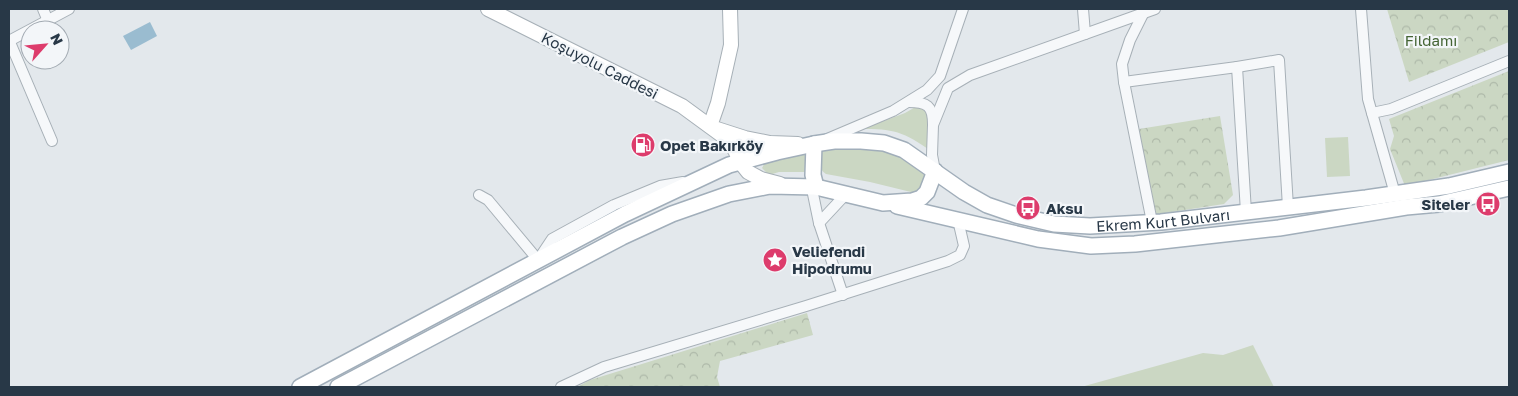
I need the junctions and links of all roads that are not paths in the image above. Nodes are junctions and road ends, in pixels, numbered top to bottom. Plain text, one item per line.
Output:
1 (69, 9) edge
2 (488, 9) edge
3 (730, 9) edge
4 (963, 9) edge
5 (1083, 9) edge
6 (1155, 9) edge
7 (1361, 9) edge
8 (1144, 12) junction
9 (50, 20) edge
10 (1084, 34) junction
11 (9, 40) edge
12 (1509, 62) edge
13 (1237, 67) junction
14 (940, 76) junction
15 (1124, 82) junction
16 (948, 88) junction
17 (909, 102) junction
18 (1372, 113) junction
19 (933, 125) junction
20 (710, 126) junction
21 (52, 142) dead end
22 (814, 144) junction
23 (740, 162) junction
24 (936, 171) junction
25 (1509, 172) edge
26 (787, 186) junction
27 (816, 187) junction
28 (1509, 188) edge
29 (846, 194) junction
30 (1395, 194) junction
31 (479, 195) dead end
32 (883, 203) junction
33 (1288, 207) junction
34 (1246, 212) junction
35 (958, 220) junction
36 (1152, 222) junction
37 (819, 223) junction
38 (538, 260) junction
39 (843, 295) junction
40 (300, 387) edge
41 (338, 387) edge
42 (561, 387) edge

1 - 9 street
2 - 20 street, Koşuyolu Caddesi
3 - 20 street
4 - 14 street
5 - 10 street
6 - 8 street
7 - 18 street
8 - 10 street
8 - 15 street
10 - 16 street
11 - 21 street
12 - 18 street
13 - 15 street
13 - 33 street
13 - 34 street
14 - 16 street
14 - 17 street
15 - 36 street
16 - 19 street
17 - 19 street
17 - 22 street
18 - 30 street
19 - 24 street
20 - 22 street
20 - 23 street
22 - 23 main road, Ekrem Kurt Bulvarı
22 - 24 main road, Ekrem Kurt Bulvarı
22 - 27 main road
23 - 26 street
23 - 38 main road, Ekrem Kurt Bulvarı
24 - 32 main road
24 - 36 main road, Ekrem Kurt Bulvarı
25 - 30 main road, Ekrem Kurt Bulvarı
26 - 27 main road, Ekrem Kurt Bulvarı
26 - 41 main road, Ekrem Kurt Bulvarı
27 - 29 main road, Ekrem Kurt Bulvarı
27 - 37 street
28 - 35 main road, Ekrem Kurt Bulvarı
29 - 32 main road, Ekrem Kurt Bulvarı
29 - 37 street
30 - 33 main road, Ekrem Kurt Bulvarı
31 - 38 street
32 - 35 main road, Ekrem Kurt Bulvarı
33 - 34 main road, Ekrem Kurt Bulvarı
34 - 36 main road, Ekrem Kurt Bulvarı
35 - 39 street
37 - 39 street
38 - 40 main road, Ekrem Kurt Bulvarı
39 - 42 street

